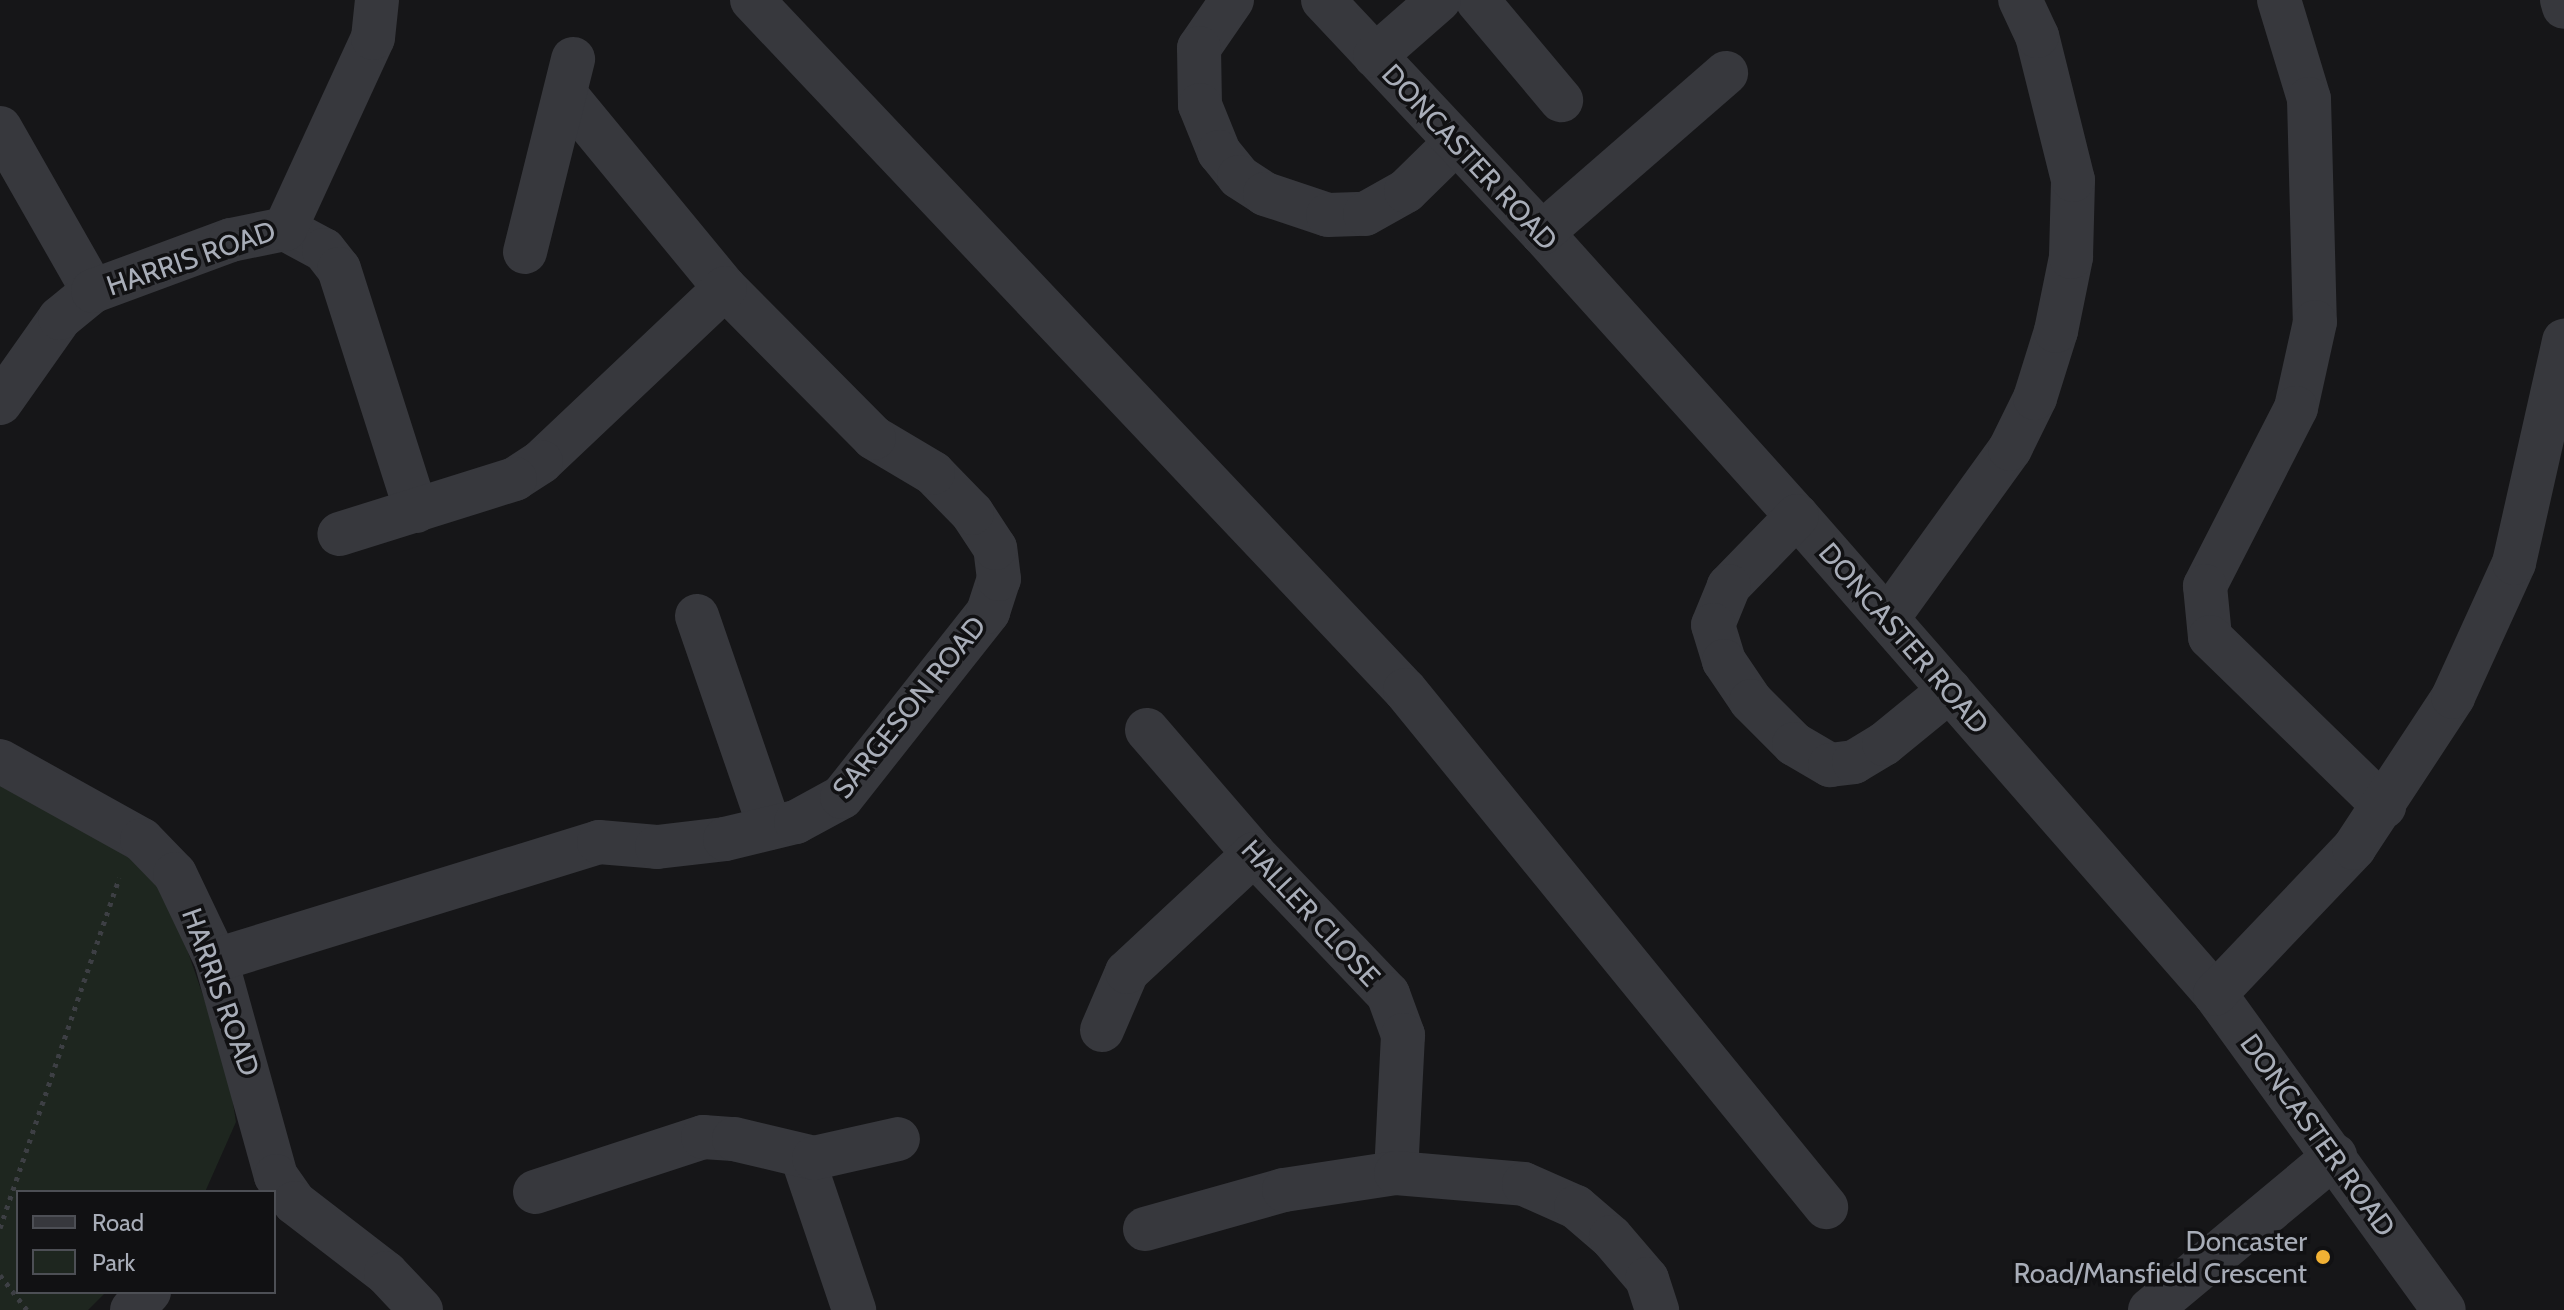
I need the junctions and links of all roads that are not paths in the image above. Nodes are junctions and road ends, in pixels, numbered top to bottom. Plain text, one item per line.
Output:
1 (377, 0) edge
2 (752, 0) edge
3 (1232, 0) edge
4 (1323, 0) edge
5 (1439, 0) edge
6 (1477, 0) edge
7 (2020, 0) edge
8 (2279, 0) edge
9 (2562, 0) edge
10 (2564, 7) edge
11 (1375, 56) junction
12 (1726, 73) dead end
13 (1561, 100) dead end
14 (0, 128) edge
15 (1456, 142) junction
16 (285, 229) junction
17 (1542, 233) junction
18 (525, 252) dead end
19 (725, 288) junction
20 (93, 291) junction
21 (2564, 341) edge
22 (0, 403) edge
23 (416, 511) junction
24 (1797, 516) junction
25 (339, 534) dead end
26 (697, 616) dead end
27 (1888, 618) junction
28 (1950, 690) junction
29 (1147, 730) dead end
30 (0, 761) edge
31 (2384, 806) junction
32 (770, 828) junction
33 (1254, 854) junction
34 (216, 960) junction
35 (2215, 994) junction
36 (1102, 1030) dead end
37 (898, 1139) dead end
38 (802, 1156) junction
39 (2335, 1156) junction
40 (1396, 1173) junction
41 (266, 1184) edge
42 (276, 1191) edge
43 (535, 1192) dead end
44 (1826, 1207) dead end
45 (1145, 1229) dead end
46 (147, 1294) edge
47 (132, 1310) edge
48 (421, 1310) edge
49 (854, 1310) edge
50 (1657, 1310) edge
51 (2150, 1310) edge
52 (2444, 1310) edge

1 - 16 street, HARRIS ROAD
2 - 44 street
3 - 15 street
4 - 11 street, DONCASTER ROAD
5 - 11 street
6 - 13 street
7 - 27 street
8 - 31 street
9 - 10 street
11 - 15 street, DONCASTER ROAD
12 - 17 street
14 - 20 street
15 - 17 street, DONCASTER ROAD
16 - 20 street, HARRIS ROAD
16 - 23 street
17 - 24 street, DONCASTER ROAD
18 - 19 street, SARGESON ROAD
19 - 23 street
19 - 32 street, SARGESON ROAD
20 - 22 street, HARRIS ROAD
21 - 31 street
23 - 25 street
24 - 27 street, DONCASTER ROAD
24 - 28 street
26 - 32 street
27 - 28 street, DONCASTER ROAD
28 - 35 street, DONCASTER ROAD
29 - 33 street, HALLER CLOSE
30 - 34 street, HARRIS ROAD
31 - 35 street
32 - 34 street, SARGESON ROAD
33 - 36 street
33 - 40 street, HALLER CLOSE
34 - 41 street, HARRIS ROAD
35 - 39 street, DONCASTER ROAD
37 - 38 street
38 - 43 street
38 - 49 street
39 - 51 street
39 - 52 street, DONCASTER ROAD
40 - 45 street
40 - 50 street
42 - 48 street
46 - 47 street

